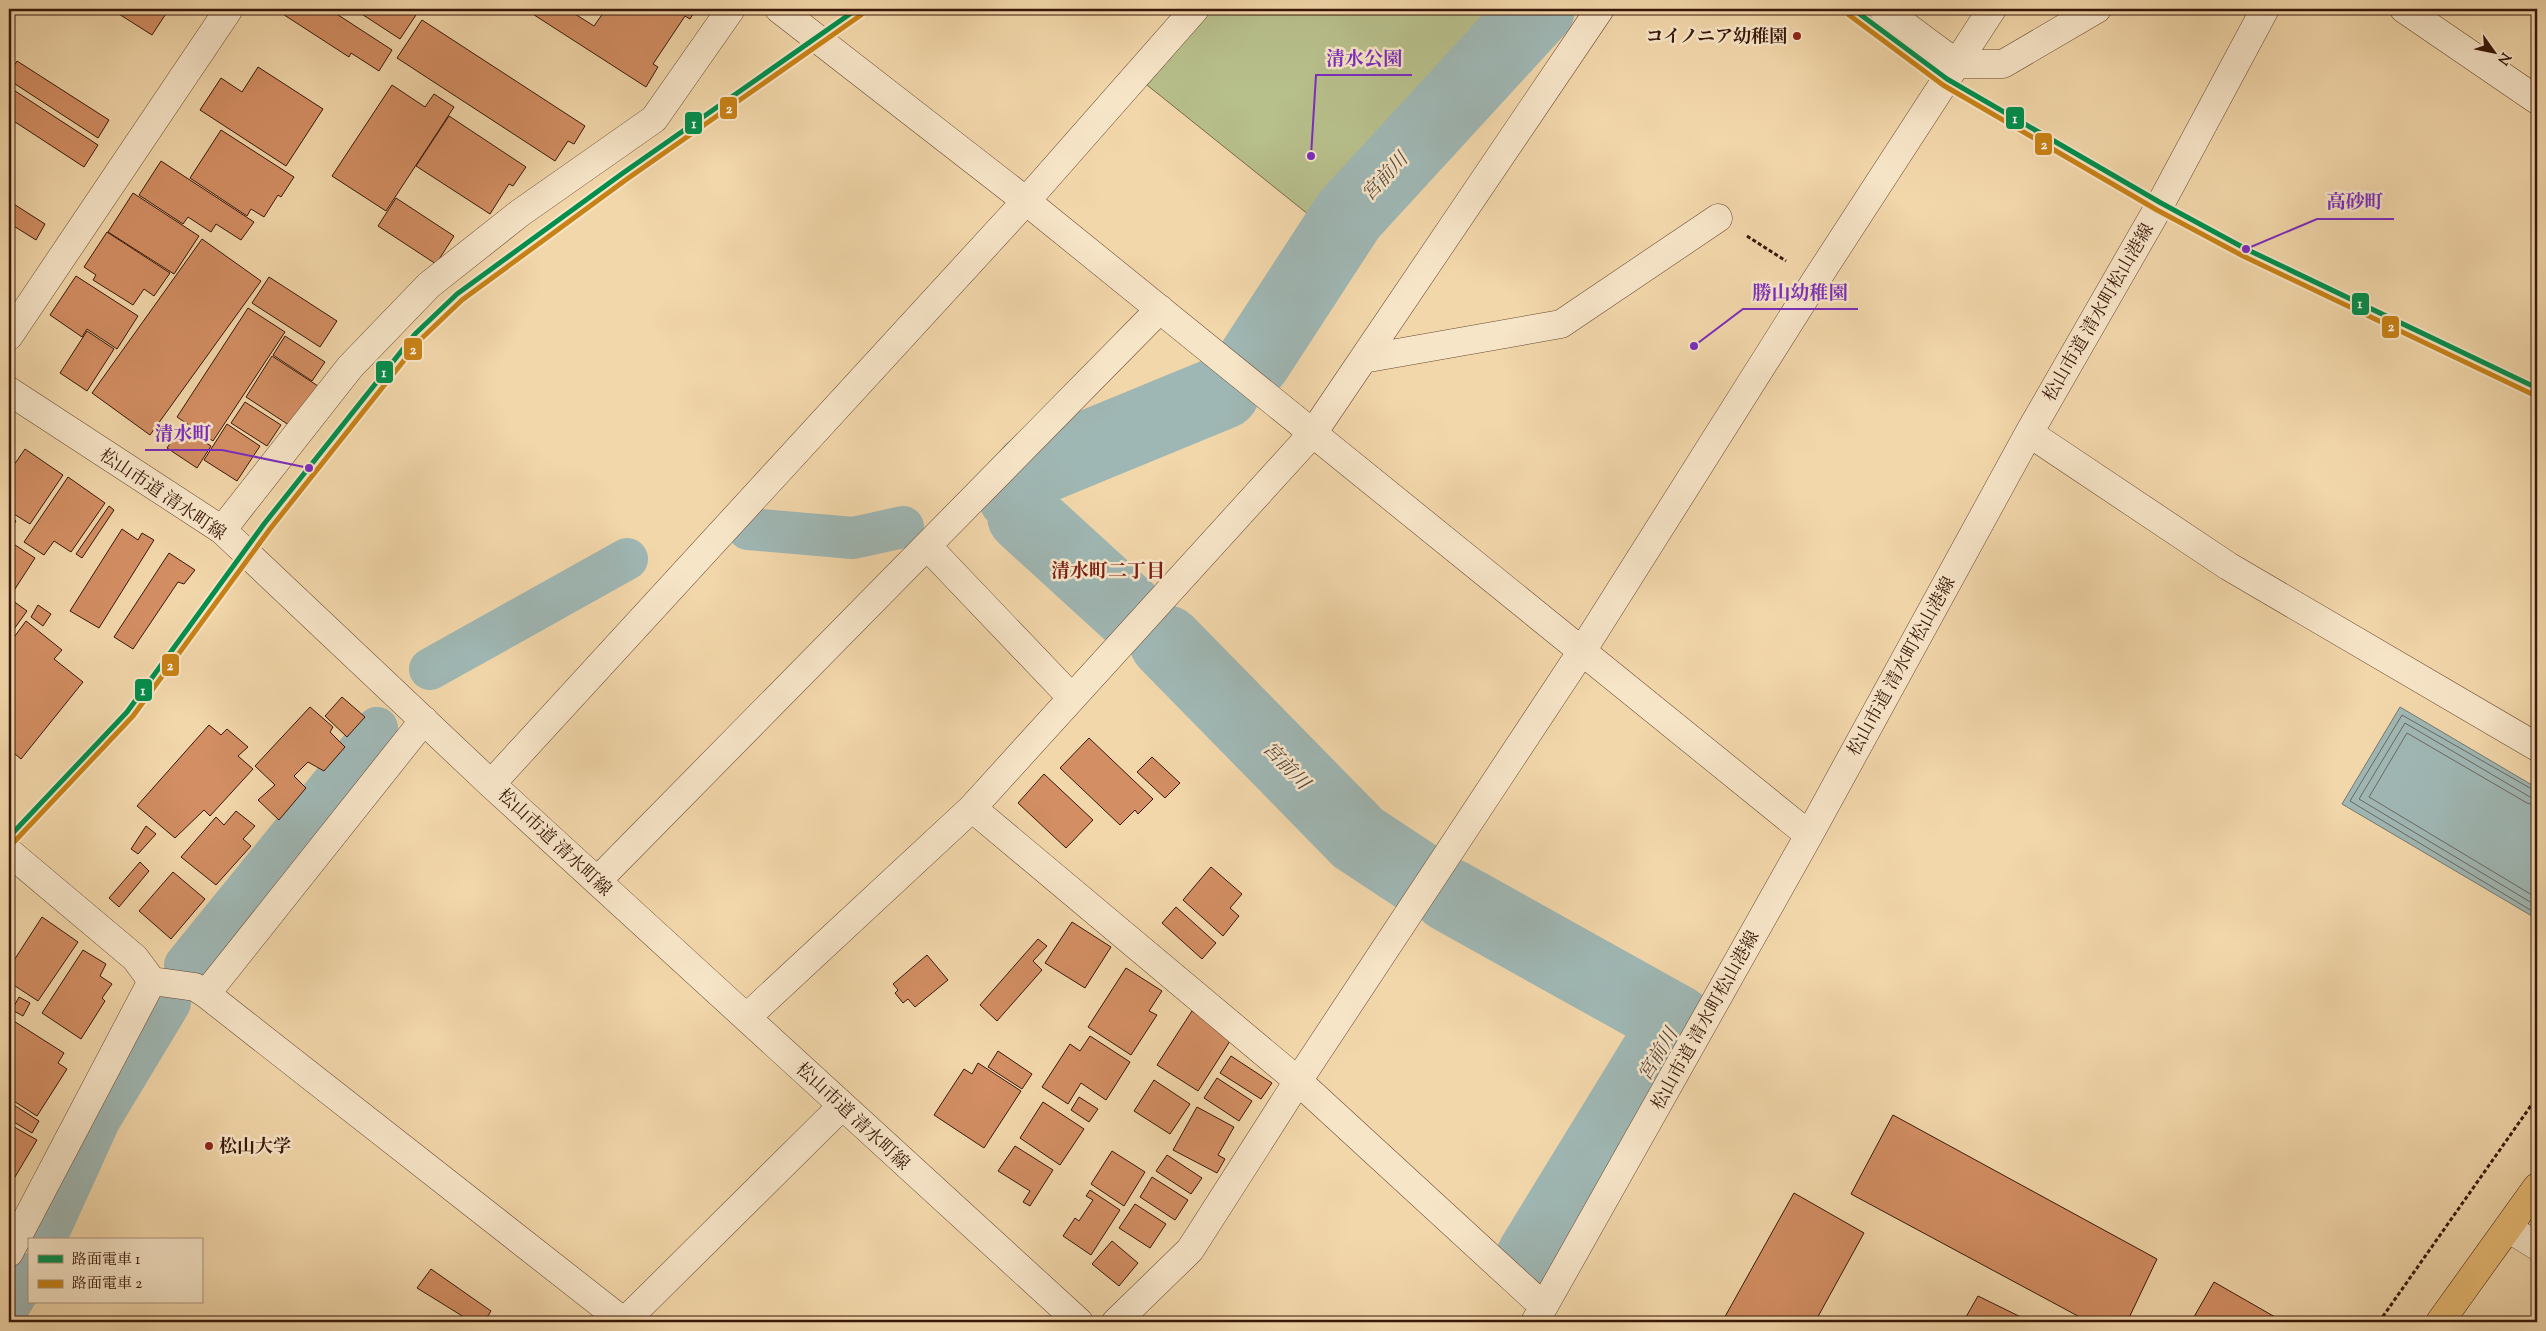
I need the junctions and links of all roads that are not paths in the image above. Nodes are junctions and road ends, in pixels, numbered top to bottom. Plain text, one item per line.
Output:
1 (229, 9) edge
2 (731, 9) edge
3 (779, 9) edge
4 (1195, 9) edge
5 (1600, 9) edge
6 (1883, 9) edge
7 (1992, 9) edge
8 (2097, 9) edge
9 (2265, 9) edge
10 (2404, 9) edge
11 (1957, 64) junction
12 (2537, 100) edge
13 (1026, 201) junction
14 (1718, 218) road end
15 (1160, 309) junction
16 (9, 336) edge
17 (1363, 360) junction
18 (9, 391) edge
19 (1313, 433) junction
20 (2028, 433) junction
21 (222, 530) junction
22 (927, 546) junction
23 (1582, 651) junction
24 (1072, 698) junction
25 (424, 720) junction
26 (2537, 747) edge
27 (491, 784) junction
28 (972, 808) junction
29 (1809, 835) junction
30 (9, 852) edge
31 (597, 881) junction
32 (158, 982) junction
33 (200, 990) junction
34 (746, 1017) junction
35 (1298, 1080) junction
36 (842, 1106) junction
37 (2537, 1187) edge
38 (2508, 1228) junction
39 (2537, 1246) edge
40 (9, 1253) edge
41 (1539, 1314) edge
42 (1079, 1322) edge
43 (1116, 1322) edge
44 (2440, 1322) edge

1 - 16 street
2 - 21 street
3 - 13 street
4 - 13 street
5 - 17 street
6 - 11 street
7 - 11 street
8 - 11 street
9 - 20 street, 松山市道 清水町松山港線
10 - 12 street
11 - 23 street
13 - 15 street
13 - 27 street
14 - 17 street
15 - 19 street
15 - 22 street
17 - 19 street
18 - 21 street, 松山市道 清水町線
19 - 23 street
19 - 24 street
20 - 26 street
20 - 29 street, 松山市道 清水町松山港線
21 - 25 street, 松山市道 清水町線
22 - 24 street
22 - 31 street
23 - 29 street
23 - 35 street
24 - 28 street
25 - 27 street, 松山市道 清水町線
25 - 33 street
27 - 31 street, 松山市道 清水町線
28 - 34 street
28 - 35 street
29 - 41 street, 松山市道 清水町松山港線
30 - 32 street
31 - 34 street, 松山市道 清水町線
32 - 33 street
32 - 40 street
33 - 36 street
34 - 36 street, 松山市道 清水町線
35 - 41 street
35 - 43 street
36 - 42 street, 松山市道 清水町線
37 - 38 main road
38 - 39 street
38 - 44 main road

